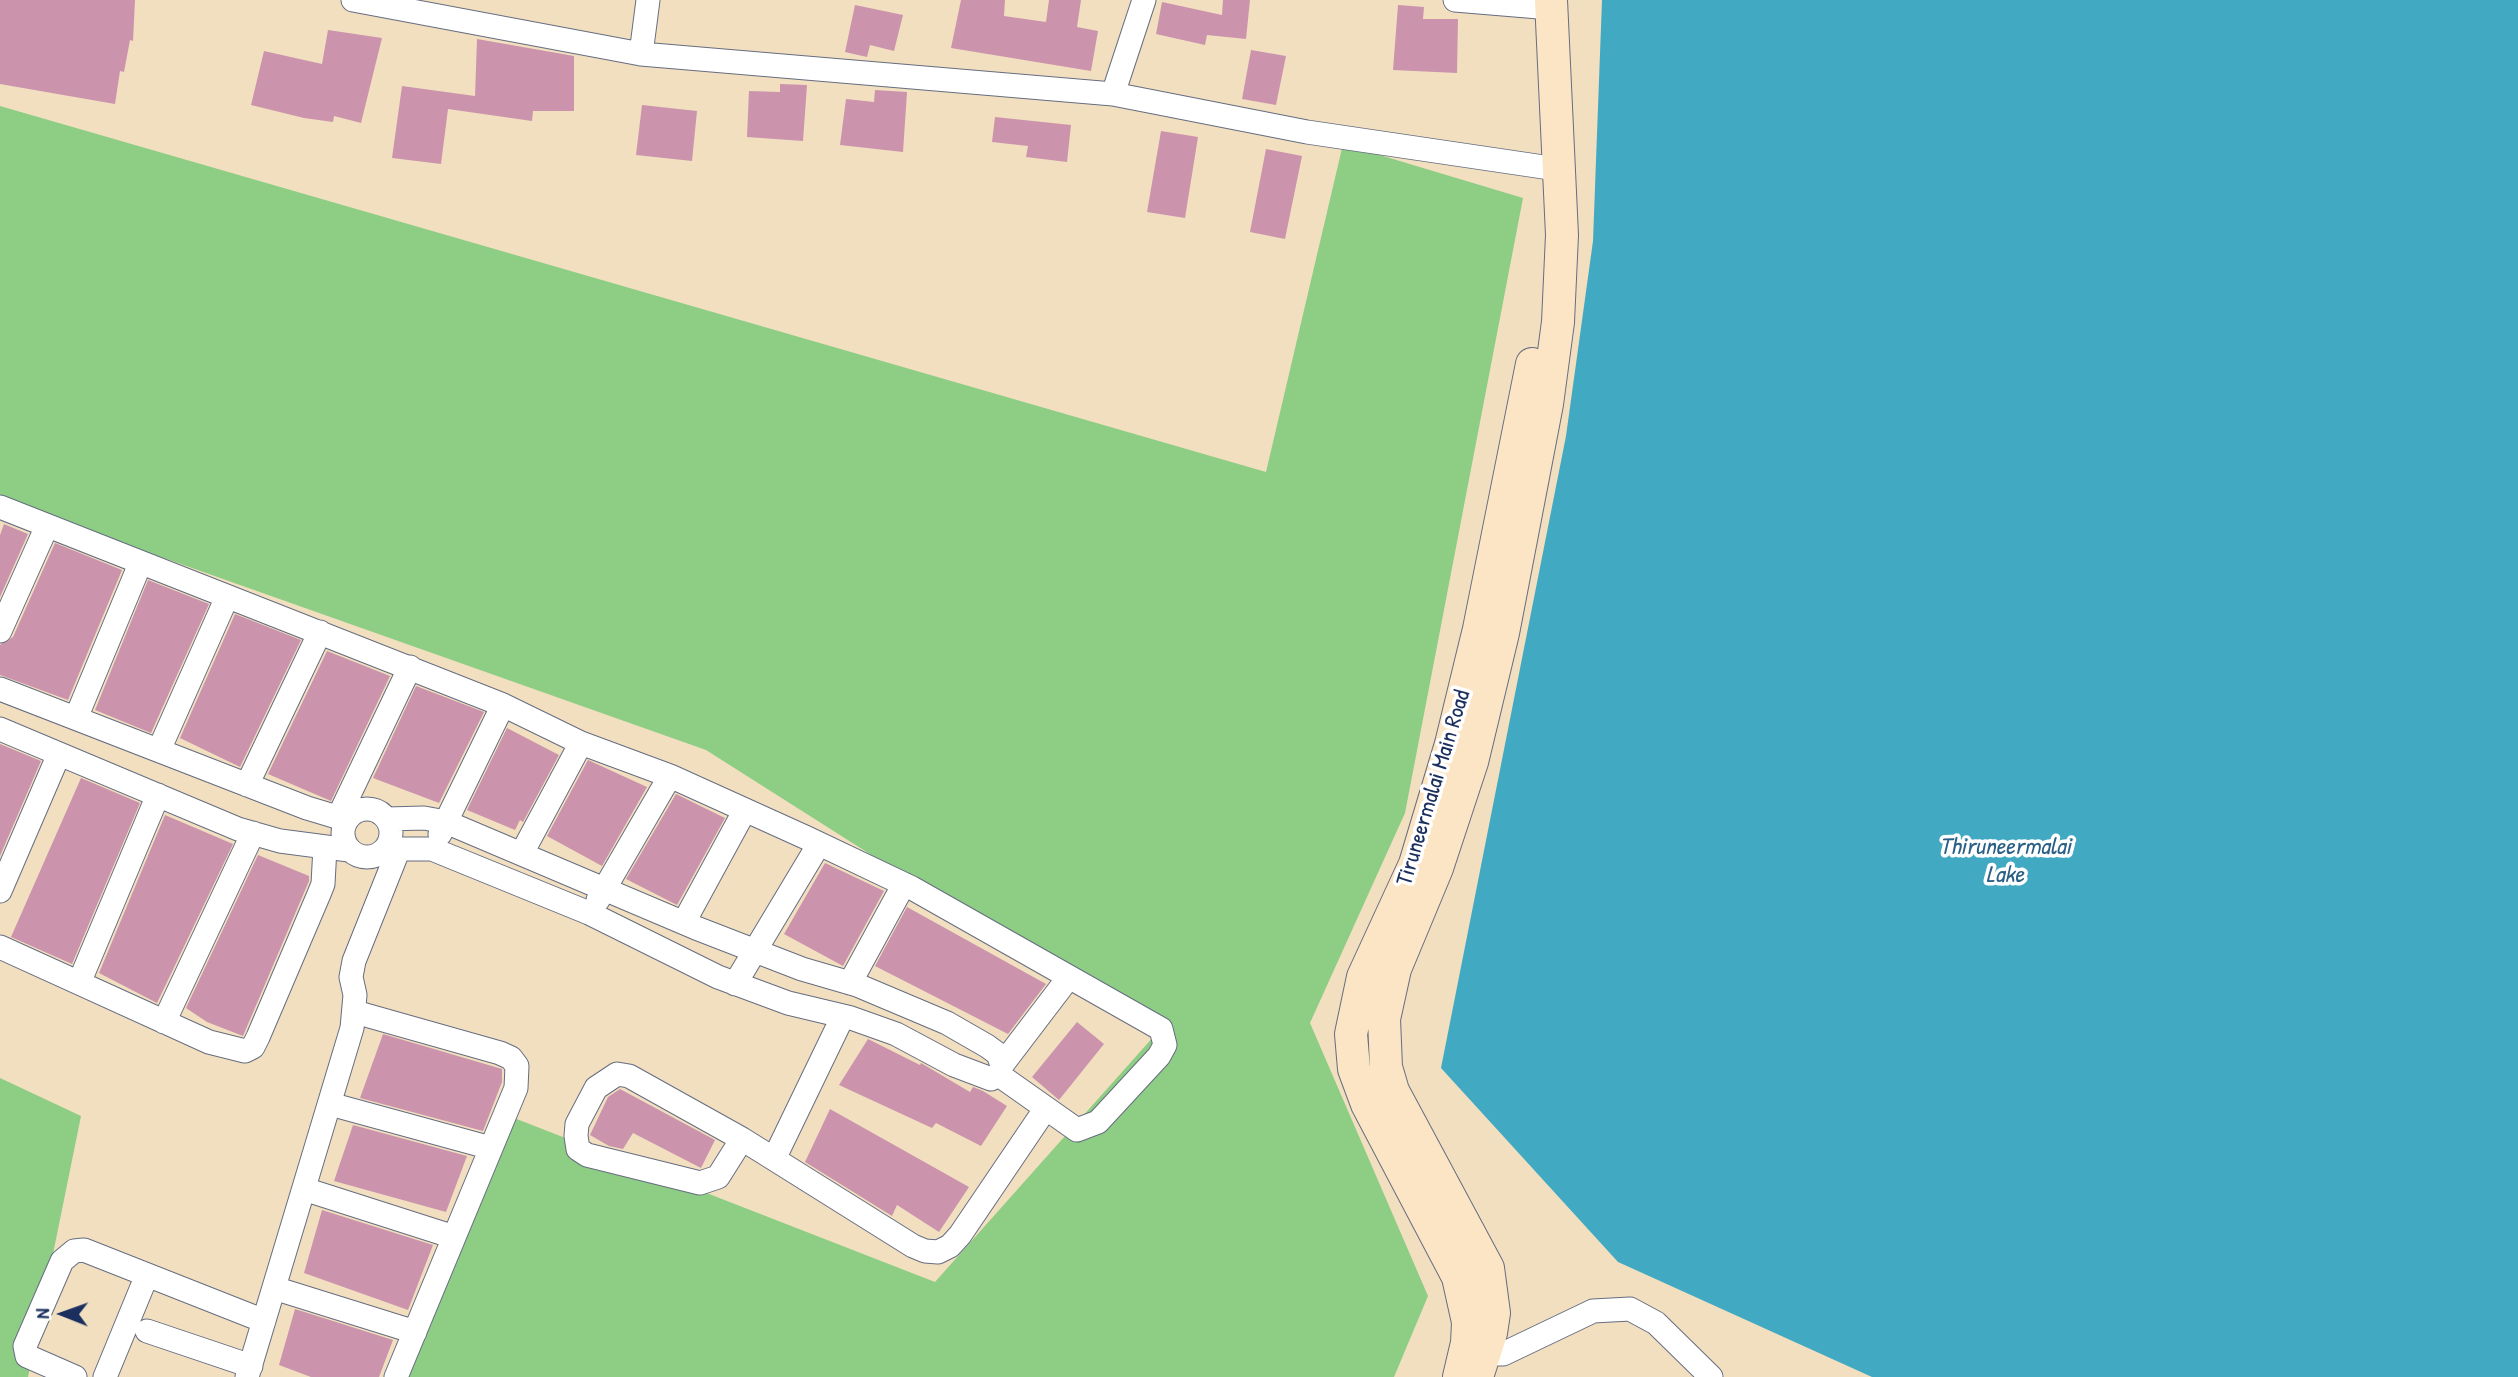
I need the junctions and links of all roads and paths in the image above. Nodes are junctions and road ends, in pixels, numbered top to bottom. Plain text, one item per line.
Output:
1 (353, 0) edge
2 (648, 0) edge
3 (1144, 0) edge
4 (1455, 0) edge
5 (1551, 4) edge
6 (641, 54) junction
7 (1113, 94) junction
8 (1557, 169) junction
9 (0, 507) edge
10 (47, 526) junction
11 (140, 564) junction
12 (227, 597) junction
13 (0, 631) edge
14 (320, 632) junction
15 (410, 667) junction
16 (0, 690) edge
17 (503, 705) junction
18 (47, 706) junction
19 (76, 718) junction
20 (0, 729) edge
21 (31, 742) junction
22 (581, 743) junction
23 (159, 750) junction
24 (59, 754) junction
25 (670, 776) junction
26 (247, 785) junction
27 (158, 795) junction
28 (746, 810) junction
29 (342, 819) junction
30 (387, 819) junction
31 (446, 822) junction
32 (253, 833) junction
33 (819, 844) junction
34 (325, 847) junction
35 (432, 849) junction
36 (349, 850) junction
37 (392, 850) junction
38 (522, 853) junction
39 (904, 884) junction
40 (606, 888) junction
41 (0, 891) edge
42 (589, 913) junction
43 (684, 922) junction
44 (0, 947) edge
45 (754, 950) junction
46 (1069, 977) junction
47 (79, 983) junction
48 (850, 983) junction
49 (736, 984) junction
50 (355, 1012) junction
51 (843, 1016) junction
52 (164, 1021) junction
53 (1000, 1070) junction
54 (330, 1104) junction
55 (1046, 1108) junction
56 (741, 1139) junction
57 (491, 1148) junction
58 (774, 1159) junction
59 (304, 1189) junction
60 (454, 1237) junction
61 (147, 1275) junction
62 (274, 1288) junction
63 (264, 1321) junction
64 (147, 1331) dead end
65 (415, 1332) junction
66 (1471, 1366) edge
67 (249, 1371) edge
68 (75, 1377) edge
69 (105, 1377) edge
70 (396, 1377) edge
71 (1711, 1377) edge

1 - 6 street
2 - 6 street
3 - 7 street
4 - 5 street
5 - 8 main road, Tiruneermalai Main Road
6 - 7 street
7 - 8 street
8 - 66 main road, Tiruneermalai Main Road
9 - 10 street
10 - 11 street
10 - 13 street
11 - 12 street
11 - 19 street
12 - 14 street
12 - 23 street
14 - 15 street
14 - 26 street
15 - 17 street
15 - 29 street
16 - 18 street
17 - 22 street
17 - 31 street
18 - 19 street
18 - 21 street
19 - 23 street
20 - 21 street
21 - 24 street
22 - 25 street
22 - 38 street
23 - 26 street
24 - 27 street
24 - 41 street
25 - 28 street
25 - 40 street
26 - 29 street
27 - 32 street
27 - 47 street
28 - 33 street
28 - 43 street
29 - 30 street
29 - 36 street
30 - 31 street
30 - 37 street
31 - 35 street
31 - 38 street
32 - 34 street
32 - 52 street
33 - 39 street
33 - 45 street
34 - 36 street
34 - 52 street
35 - 37 street
35 - 42 street
36 - 37 street
37 - 50 street
38 - 40 street
39 - 46 street
39 - 48 street
40 - 42 street
40 - 43 street
42 - 49 street
43 - 45 street
44 - 47 street
45 - 48 street
45 - 49 street
46 - 53 street
46 - 55 street
47 - 52 street
48 - 53 street
49 - 51 street
50 - 54 street
50 - 57 street
51 - 53 street
51 - 58 street
53 - 55 street
54 - 57 street
54 - 59 street
55 - 58 street
56 - 56 street
56 - 58 street
57 - 60 street
59 - 60 street
59 - 62 street
60 - 65 street
61 - 63 street
61 - 68 street
61 - 69 street
62 - 63 street
62 - 65 street
63 - 67 street
64 - 67 street
65 - 70 street
66 - 71 street

